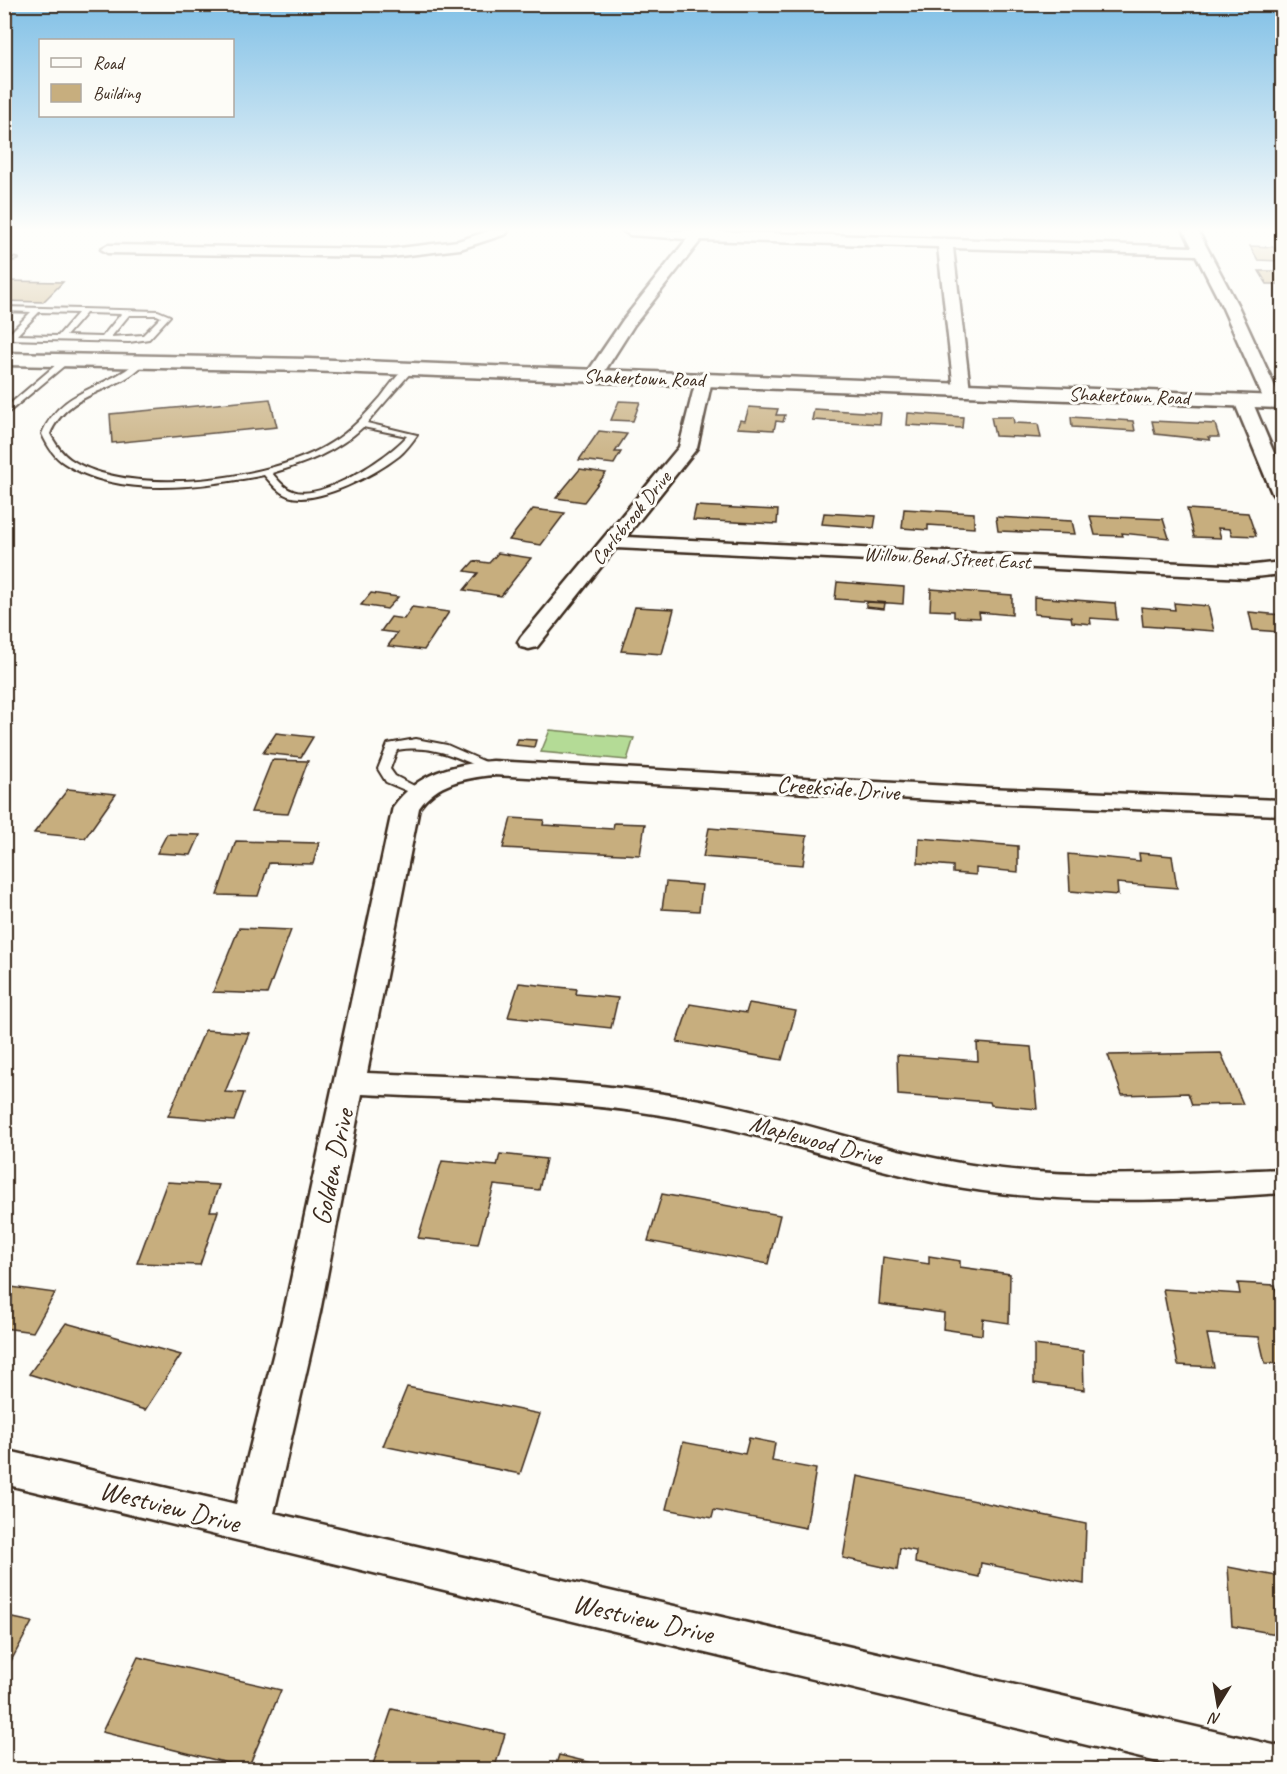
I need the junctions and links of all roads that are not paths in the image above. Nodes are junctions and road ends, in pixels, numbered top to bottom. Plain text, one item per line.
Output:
1 (33, 314) edge
2 (81, 314) edge
3 (126, 314) edge
4 (161, 314) edge
5 (635, 314) edge
6 (953, 314) edge
7 (1234, 314) edge
8 (7, 337) edge
9 (60, 338) junction
10 (105, 339) junction
11 (4, 359) edge
12 (67, 360) junction
13 (142, 362) junction
14 (409, 369) junction
15 (593, 376) junction
16 (704, 380) junction
17 (962, 390) junction
18 (1243, 401) junction
19 (1278, 402) edge
20 (4, 414) edge
21 (361, 424) junction
22 (266, 472) junction
23 (1282, 493) edge
24 (612, 542) junction
25 (1282, 568) edge
26 (529, 642) dead end
27 (493, 768) junction
28 (412, 799) junction
29 (1282, 807) edge
30 (349, 1083) junction
31 (1282, 1181) edge
32 (4, 1467) edge
33 (251, 1526) junction
34 (1282, 1769) edge

1 - 8 lane
2 - 9 lane
3 - 10 lane
4 - 10 lane
5 - 15 street
6 - 17 street
7 - 19 street
8 - 9 lane
9 - 10 lane
11 - 12 street, Shakertown Road
12 - 13 street, Shakertown Road
12 - 20 lane
13 - 14 street, Shakertown Road
13 - 22 lane
14 - 15 street, Shakertown Road
14 - 21 lane
15 - 16 street, Shakertown Road
16 - 17 street, Shakertown Road
16 - 24 street, Carlsbrook Drive
17 - 18 street, Shakertown Road
18 - 19 street, Shakertown Road
18 - 23 street
21 - 22 lane
21 - 22 lane
24 - 25 street, Willow Bend Street East
24 - 26 street, Carlsbrook Drive
27 - 28 street, Creekside Drive
27 - 28 lane
27 - 29 street, Creekside Drive
28 - 30 street, Golden Drive
30 - 31 street, Maplewood Drive
30 - 33 street, Golden Drive
32 - 33 street, Westview Drive
33 - 34 street, Westview Drive

